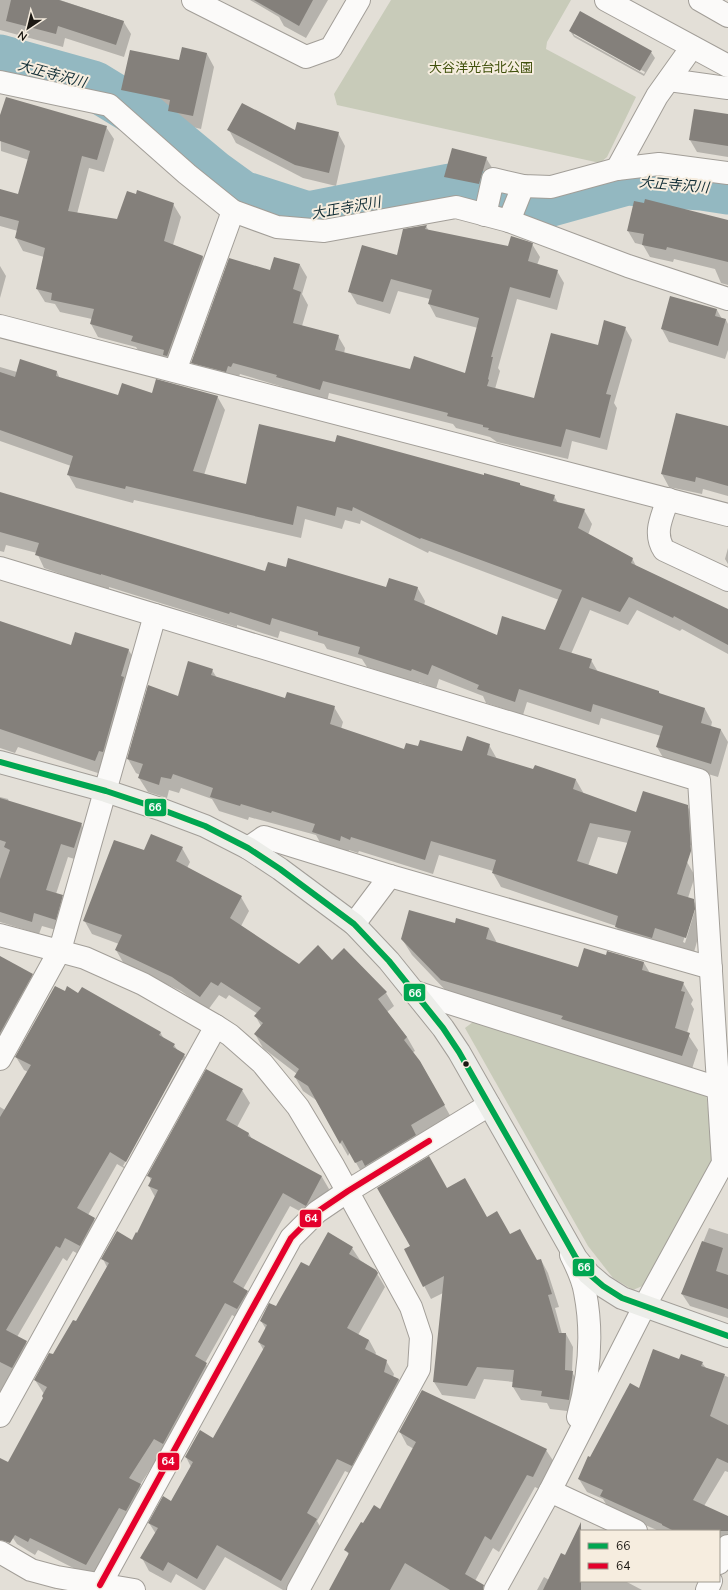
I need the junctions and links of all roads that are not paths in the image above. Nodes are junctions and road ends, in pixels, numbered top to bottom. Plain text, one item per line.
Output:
1 (193, 0) edge
2 (359, 0) edge
3 (606, 0) edge
4 (700, 0) edge
5 (728, 16) edge
6 (692, 47) junction
7 (728, 66) edge
8 (669, 80) junction
9 (0, 82) edge
10 (728, 88) edge
11 (616, 169) junction
12 (728, 173) edge
13 (488, 205) junction
14 (516, 205) junction
15 (233, 211) junction
16 (728, 299) edge
17 (0, 326) edge
18 (175, 371) junction
19 (668, 499) junction
20 (728, 515) edge
21 (0, 568) edge
22 (728, 580) edge
23 (155, 615) junction
24 (0, 762) edge
25 (106, 791) junction
26 (248, 848) junction
27 (390, 876) junction
28 (354, 924) junction
29 (0, 935) edge
30 (60, 950) junction
31 (711, 968) junction
32 (415, 992) junction
33 (216, 1026) junction
34 (722, 1036) edge
35 (0, 1060) edge
36 (718, 1088) junction
37 (489, 1105) junction
38 (726, 1164) edge
39 (348, 1190) junction
40 (563, 1235) junction
41 (644, 1306) junction
42 (728, 1336) edge
43 (0, 1416) edge
44 (550, 1491) junction
45 (634, 1530) edge
46 (728, 1546) edge
47 (0, 1552) edge
48 (720, 1561) edge
49 (100, 1586) junction
50 (134, 1590) edge
51 (298, 1590) edge
52 (495, 1590) edge

1 - 2 street
3 - 6 street
4 - 5 street
6 - 7 street
6 - 8 street
8 - 10 street
8 - 11 street
9 - 15 street
11 - 12 street
11 - 14 street
13 - 14 street
13 - 14 street
13 - 15 street
14 - 16 street
15 - 18 street
17 - 18 street
18 - 19 street
19 - 20 street
19 - 22 street
21 - 23 street
23 - 25 street
23 - 31 street
24 - 25 street
25 - 26 street
25 - 30 street
26 - 27 street
26 - 28 street
27 - 28 street
27 - 31 street
28 - 32 street
29 - 30 street
30 - 33 street
30 - 35 street
31 - 34 street
32 - 36 street
32 - 37 street
33 - 39 street
33 - 43 street
34 - 36 street
36 - 38 street
37 - 39 street
37 - 40 street
38 - 41 street
39 - 49 street
39 - 51 street
40 - 41 street
40 - 44 street
41 - 42 street
41 - 44 street
44 - 45 street
44 - 52 street
46 - 48 street
47 - 49 street
49 - 50 street

